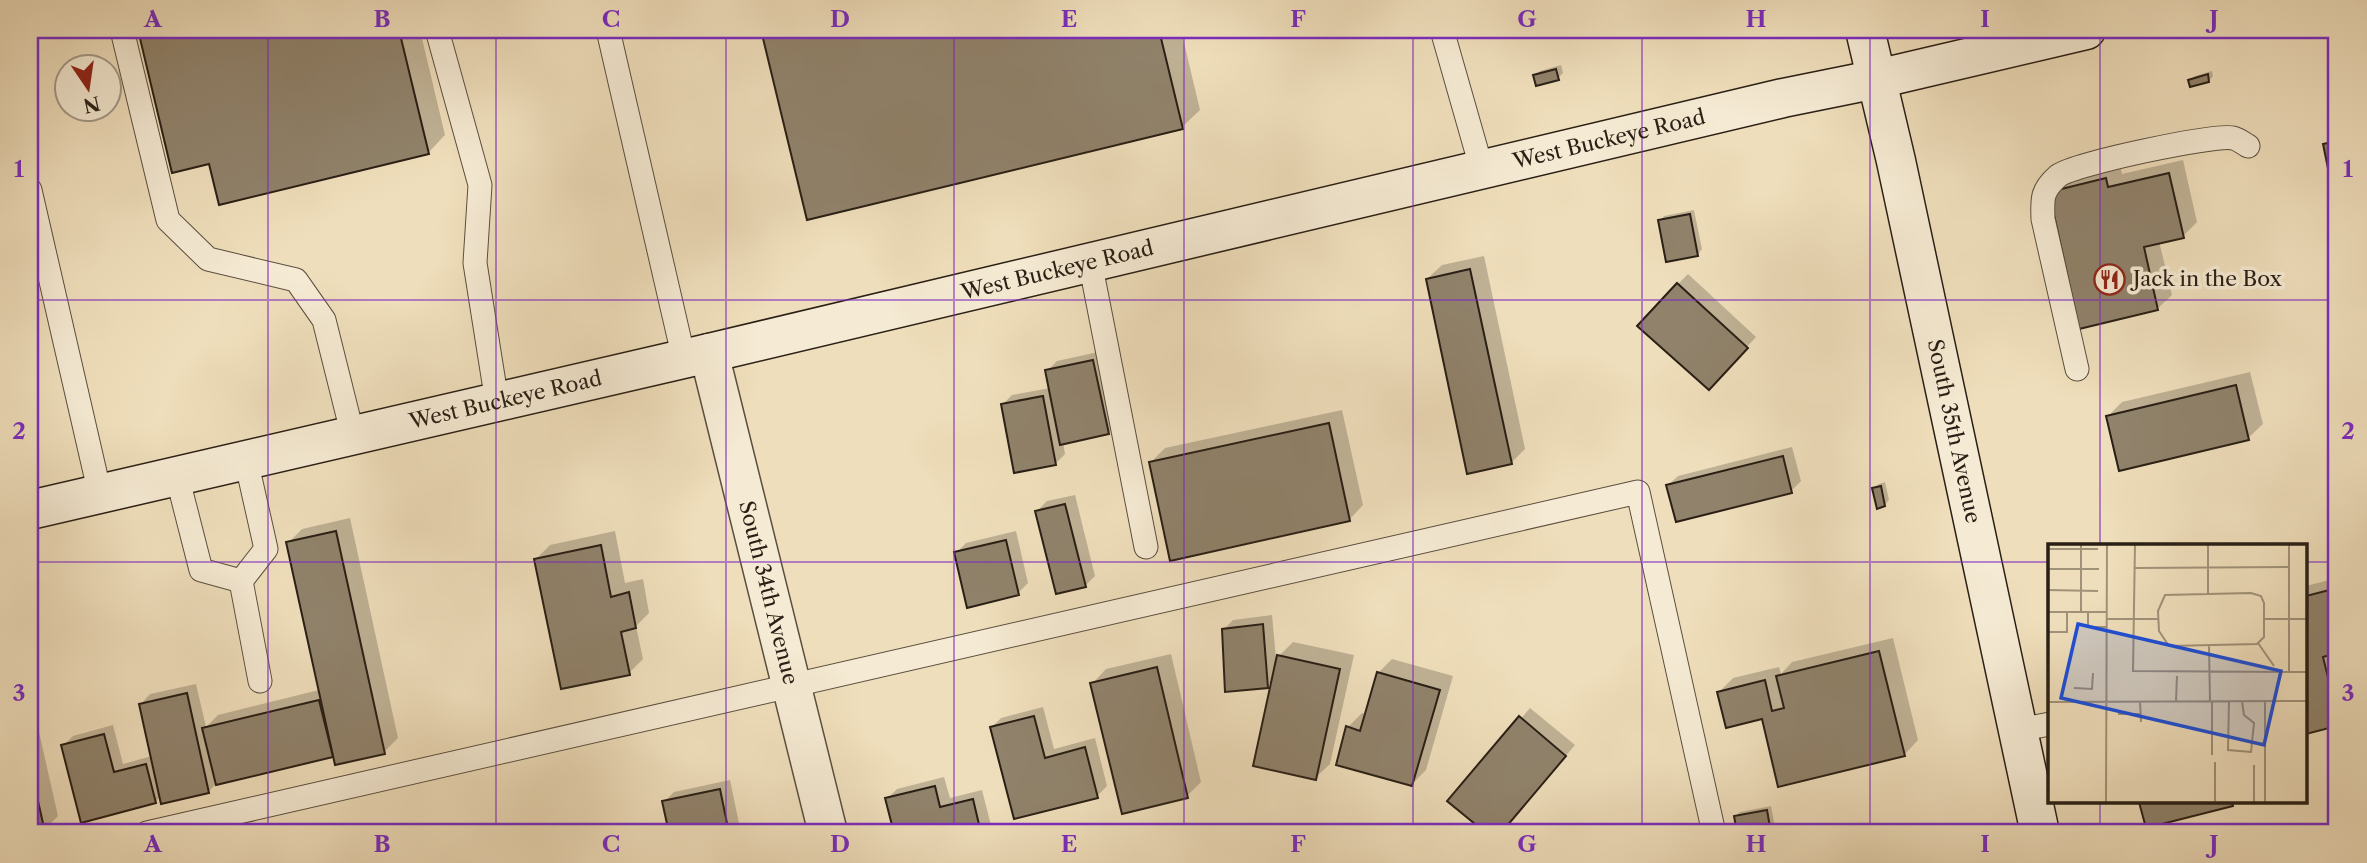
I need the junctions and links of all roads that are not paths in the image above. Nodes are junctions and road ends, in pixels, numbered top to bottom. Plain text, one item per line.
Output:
1 (122, 30) edge
2 (438, 30) edge
3 (608, 30) edge
4 (1445, 30) edge
5 (1865, 30) edge
6 (2086, 30) edge
7 (1877, 79) junction
8 (2248, 146) dead end
9 (1482, 170) junction
10 (30, 190) edge
11 (1090, 262) junction
12 (697, 356) junction
13 (2077, 369) dead end
14 (497, 402) junction
15 (353, 436) junction
16 (246, 460) junction
17 (177, 476) junction
18 (100, 494) junction
19 (30, 510) edge
20 (1146, 547) dead end
21 (241, 581) junction
22 (260, 681) dead end
23 (791, 685) junction
24 (2034, 727) edge
25 (147, 833) edge
26 (828, 833) edge
27 (1714, 833) edge
28 (2040, 833) edge

1 - 15 lane
2 - 14 lane
3 - 12 lane
4 - 9 lane
5 - 7 main road, South 35th Avenue
6 - 7 main road, West Buckeye Road
7 - 9 main road, West Buckeye Road
7 - 24 main road, South 35th Avenue
8 - 13 lane
9 - 11 main road, West Buckeye Road
10 - 18 lane
11 - 12 main road, West Buckeye Road
11 - 20 lane
12 - 14 main road, West Buckeye Road
12 - 23 main road, South 34th Avenue
14 - 15 main road, West Buckeye Road
15 - 16 main road, West Buckeye Road
16 - 17 main road, West Buckeye Road
16 - 21 lane
17 - 18 main road, West Buckeye Road
17 - 21 lane
18 - 19 main road, West Buckeye Road
21 - 22 lane
23 - 25 lane
23 - 26 main road, South 34th Avenue
23 - 27 lane
24 - 28 main road, South 35th Avenue

